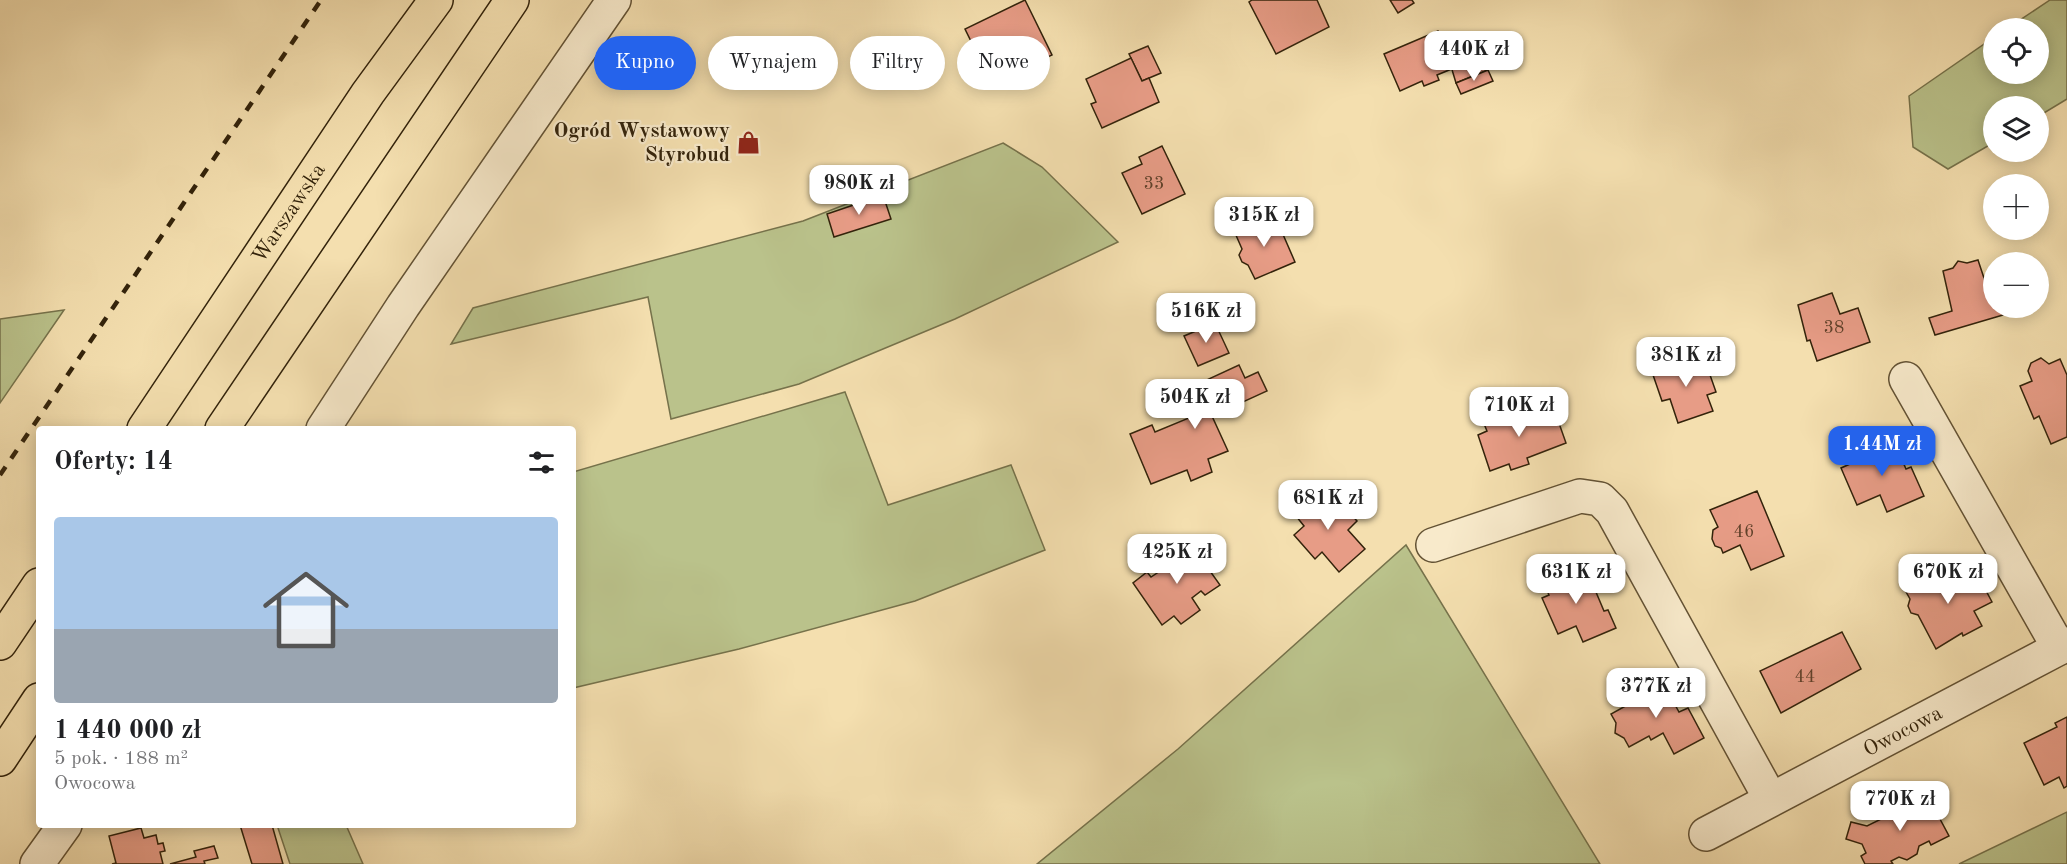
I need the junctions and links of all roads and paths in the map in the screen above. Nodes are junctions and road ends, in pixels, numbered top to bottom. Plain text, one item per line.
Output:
1 (436, 0) edge
2 (512, 0) edge
3 (614, 0) edge
4 (1906, 379) dead end
5 (146, 426) edge
6 (224, 426) edge
7 (325, 426) edge
8 (1433, 545) dead end
9 (36, 589) edge
10 (0, 643) edge
11 (2063, 646) edge
12 (36, 705) edge
13 (0, 759) edge
14 (1770, 798) junction
15 (63, 828) edge
16 (1706, 834) dead end
17 (37, 864) edge

1 - 5 main road, Warszawska
2 - 6 main road
3 - 7 street
4 - 11 street
8 - 14 street
9 - 10 main road
11 - 14 street, Owocowa
12 - 13 main road
14 - 16 street, Owocowa
15 - 17 street

